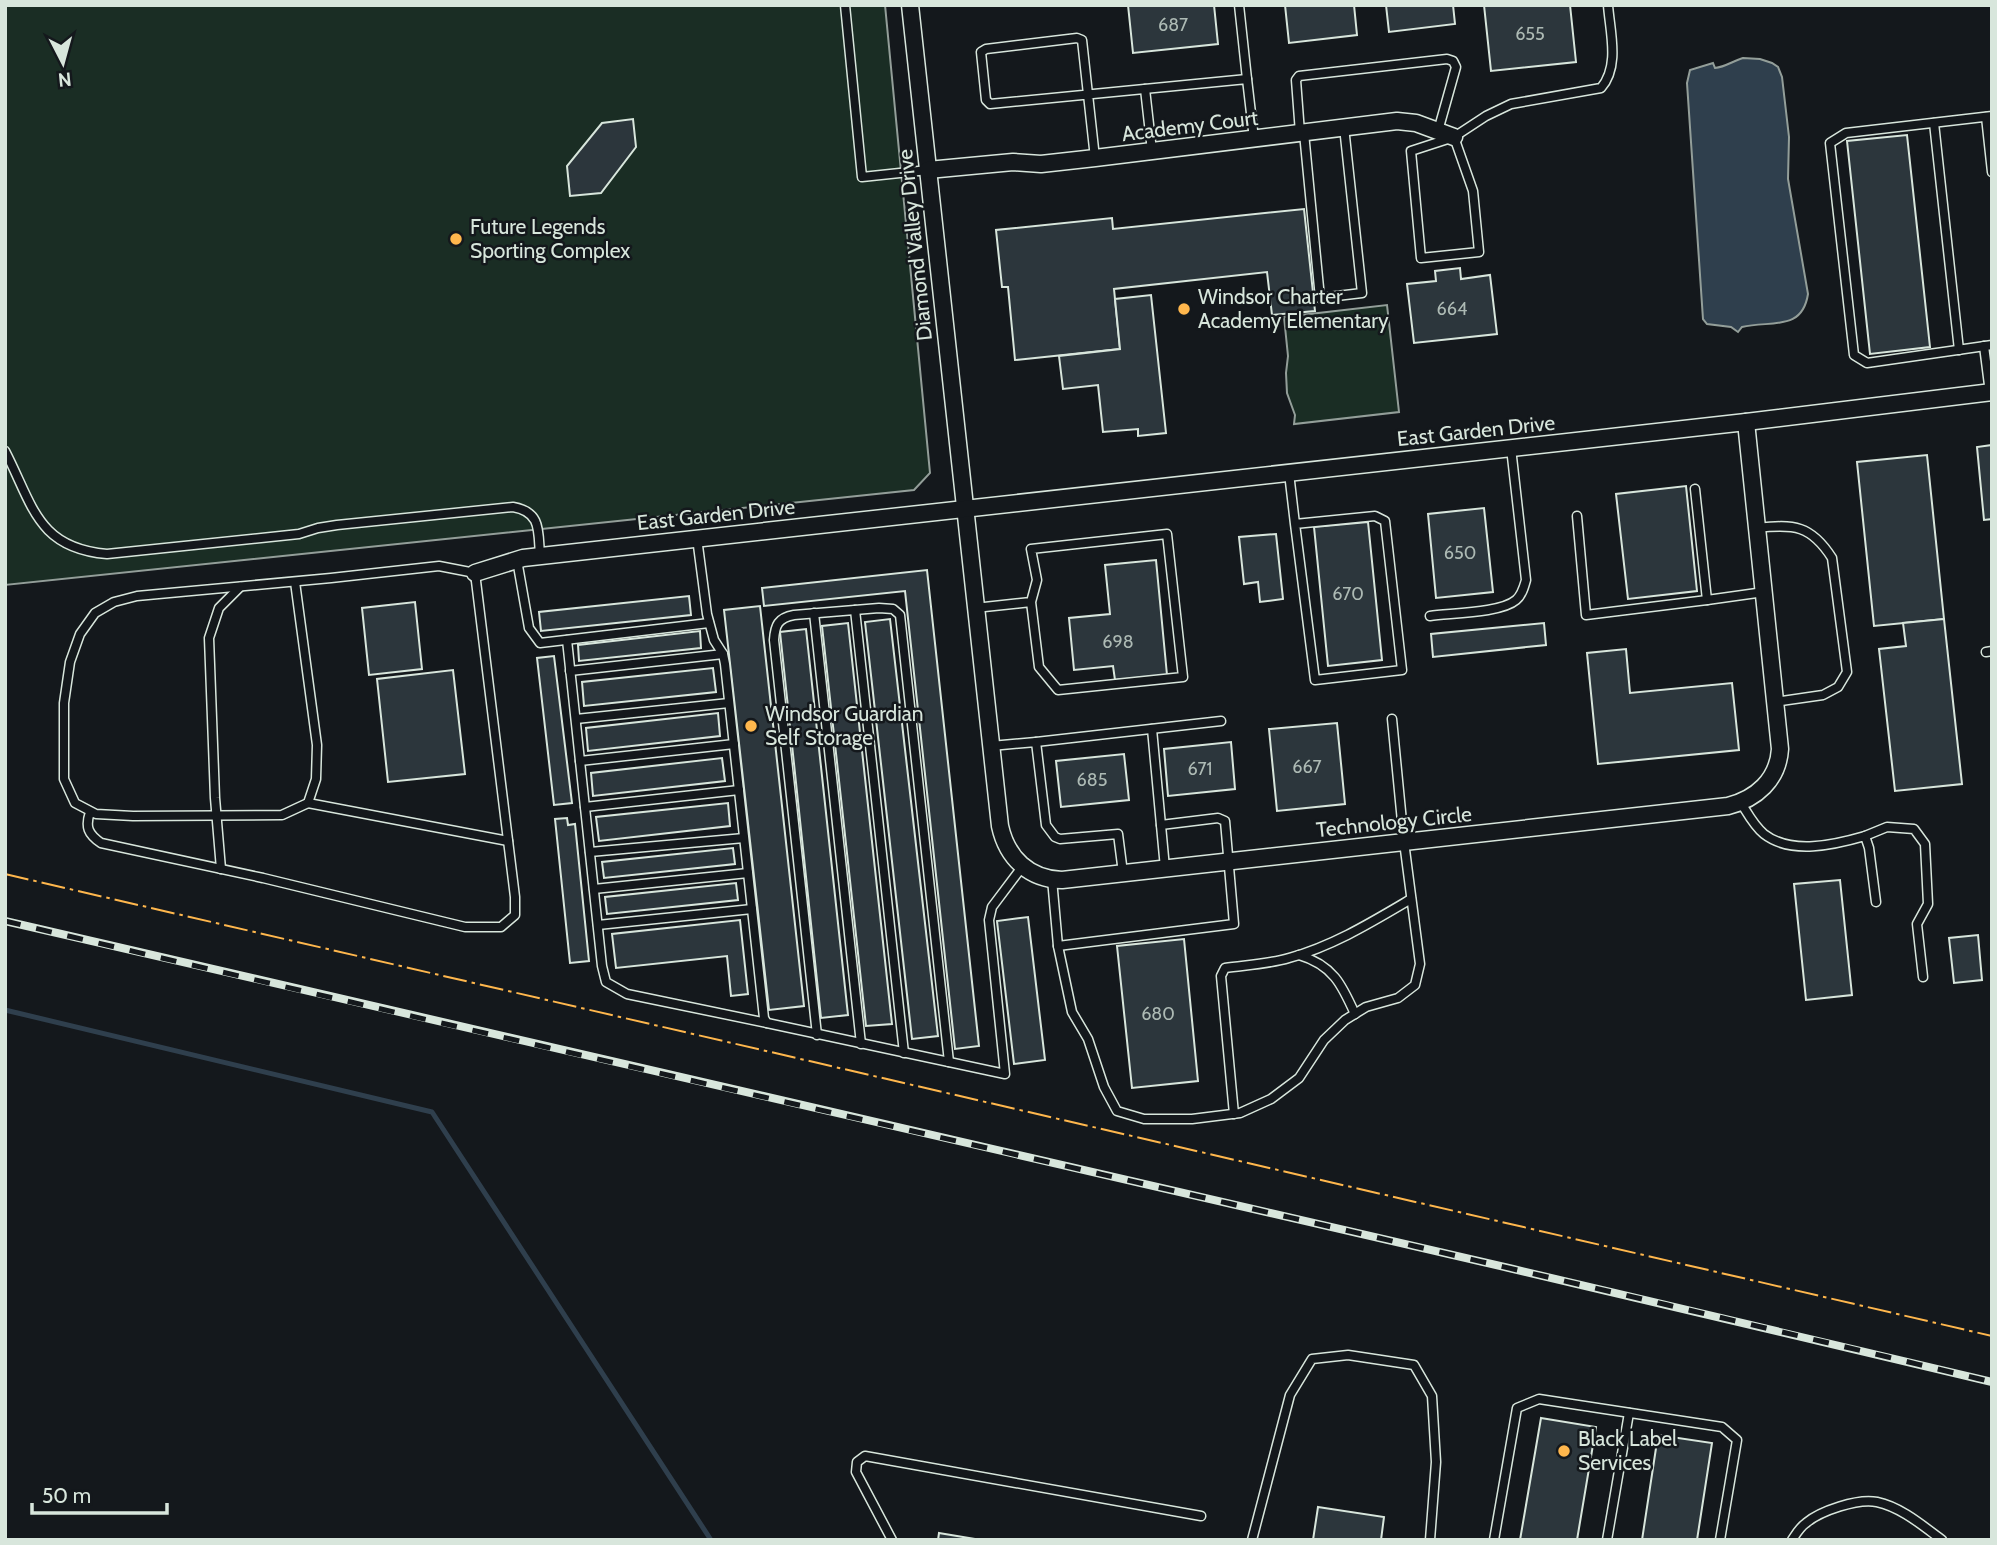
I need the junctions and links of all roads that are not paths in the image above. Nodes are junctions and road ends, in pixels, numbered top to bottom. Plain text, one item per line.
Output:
1 (845, 5) edge
2 (910, 5) edge
3 (1239, 5) edge
4 (1608, 5) edge
5 (1247, 79) junction
6 (1145, 89) junction
7 (1088, 95) junction
8 (1989, 117) edge
9 (1934, 122) junction
10 (1344, 127) junction
11 (1438, 131) junction
12 (1302, 133) junction
13 (1454, 137) junction
14 (1254, 139) junction
15 (1152, 151) junction
16 (1095, 158) junction
17 (928, 170) junction
18 (1992, 172) edge
19 (1988, 346) edge
20 (1959, 350) junction
21 (1991, 393) edge
22 (1746, 422) junction
23 (1511, 448) junction
24 (5, 451) edge
25 (1289, 473) junction
26 (1695, 489) dead end
27 (964, 509) junction
28 (1577, 516) dead end
29 (1295, 524) junction
30 (1757, 528) junction
31 (697, 538) junction
32 (540, 556) junction
33 (517, 560) junction
34 (475, 573) junction
35 (295, 582) junction
36 (240, 587) junction
37 (1764, 593) junction
38 (1707, 600) junction
39 (1031, 602) junction
40 (975, 608) junction
41 (855, 610) junction
42 (814, 613) junction
43 (1430, 616) dead end
44 (709, 623) junction
45 (567, 640) junction
46 (723, 654) junction
47 (570, 671) junction
48 (1775, 702) junction
49 (729, 703) junction
50 (576, 719) junction
51 (1392, 719) dead end
52 (1221, 721) dead end
53 (1152, 729) junction
54 (1036, 741) junction
55 (734, 744) junction
56 (990, 746) junction
57 (580, 761) junction
58 (739, 790) junction
59 (308, 803) junction
60 (1741, 803) junction
61 (585, 807) junction
62 (90, 812) junction
63 (217, 815) junction
64 (1161, 825) junction
65 (1865, 836) junction
66 (744, 838) junction
67 (508, 841) junction
68 (1404, 842) junction
69 (590, 852) junction
70 (1228, 861) junction
71 (1022, 867) junction
72 (1165, 868) junction
73 (221, 869) junction
74 (748, 873) junction
75 (1123, 873) junction
76 (1052, 879) junction
77 (594, 890) junction
78 (1411, 899) junction
79 (1876, 902) dead end
80 (752, 909) junction
81 (598, 925) junction
82 (1058, 946) junction
83 (1298, 955) junction
84 (1923, 977) dead end
85 (1355, 1014) junction
86 (767, 1023) junction
87 (817, 1035) junction
88 (862, 1044) junction
89 (904, 1053) junction
90 (948, 1062) junction
91 (1234, 1114) junction
92 (1629, 1413) junction
93 (1201, 1516) dead end
94 (892, 1540) edge
95 (1252, 1540) edge
96 (1430, 1540) edge
97 (1494, 1540) edge
98 (1607, 1540) edge
99 (1720, 1540) edge
100 (1792, 1540) edge
101 (1942, 1540) edge

1 - 17 lane
2 - 17 street, Diamond Valley Drive
3 - 5 lane
4 - 13 lane
5 - 6 lane
5 - 14 lane
6 - 7 lane
6 - 15 lane
7 - 7 lane
7 - 16 lane
8 - 9 lane
8 - 18 lane
9 - 20 lane
9 - 20 lane
10 - 11 street, Academy Court
10 - 12 street, Academy Court
10 - 12 lane
11 - 12 lane
11 - 13 street, Academy Court
12 - 14 street, Academy Court
13 - 13 lane
14 - 15 street, Academy Court
15 - 16 street, Academy Court
16 - 17 street, Academy Court
17 - 27 street, Diamond Valley Drive
19 - 20 lane
19 - 21 lane
21 - 22 street, East Garden Drive
22 - 23 street, East Garden Drive
22 - 30 street, Technology Circle
23 - 25 street, East Garden Drive
23 - 43 lane
24 - 32 lane
25 - 27 street, East Garden Drive
25 - 29 lane
26 - 38 lane
27 - 31 street, East Garden Drive
27 - 40 street
28 - 38 lane
29 - 29 lane
30 - 37 street, Technology Circle
30 - 48 lane
31 - 32 street, East Garden Drive
31 - 44 lane
32 - 33 street, East Garden Drive
33 - 34 street, East Garden Drive
33 - 45 lane
34 - 35 lane
34 - 67 lane
35 - 36 lane
35 - 59 lane
36 - 62 lane
36 - 63 lane
37 - 38 lane
37 - 48 street, Technology Circle
39 - 39 lane
39 - 40 lane
40 - 56 street
41 - 42 lane
41 - 89 lane
41 - 90 lane
42 - 87 lane
42 - 88 lane
44 - 45 lane
44 - 46 lane
45 - 47 lane
46 - 47 lane
46 - 49 lane
47 - 50 lane
48 - 60 street, Technology Circle
49 - 50 lane
49 - 55 lane
50 - 57 lane
51 - 68 lane
52 - 53 lane
53 - 54 lane
53 - 64 lane
54 - 56 lane
54 - 75 lane
55 - 57 lane
55 - 58 lane
56 - 71 street
57 - 61 lane
58 - 61 lane
58 - 66 lane
59 - 63 lane
59 - 67 lane
60 - 65 lane
60 - 68 street, Technology Circle
61 - 69 lane
62 - 63 lane
62 - 73 lane
63 - 73 lane
64 - 70 lane
64 - 72 lane
65 - 79 lane
65 - 84 lane
66 - 69 lane
66 - 74 lane
67 - 73 lane
68 - 70 street, Technology Circle
68 - 78 lane
69 - 77 lane
70 - 72 street, Technology Circle
70 - 82 lane
71 - 76 street, Technology Circle
71 - 90 lane
72 - 75 street, Technology Circle
74 - 77 lane
74 - 80 lane
75 - 76 street, Technology Circle
76 - 82 lane
77 - 81 lane
78 - 83 lane
78 - 85 lane
80 - 81 lane
80 - 86 lane
81 - 86 lane
82 - 91 lane
83 - 85 lane
83 - 91 lane
85 - 91 lane
86 - 87 lane
87 - 88 lane
88 - 89 lane
89 - 90 lane
92 - 97 lane
92 - 98 lane
92 - 99 lane
93 - 94 lane
95 - 96 lane
100 - 101 lane

